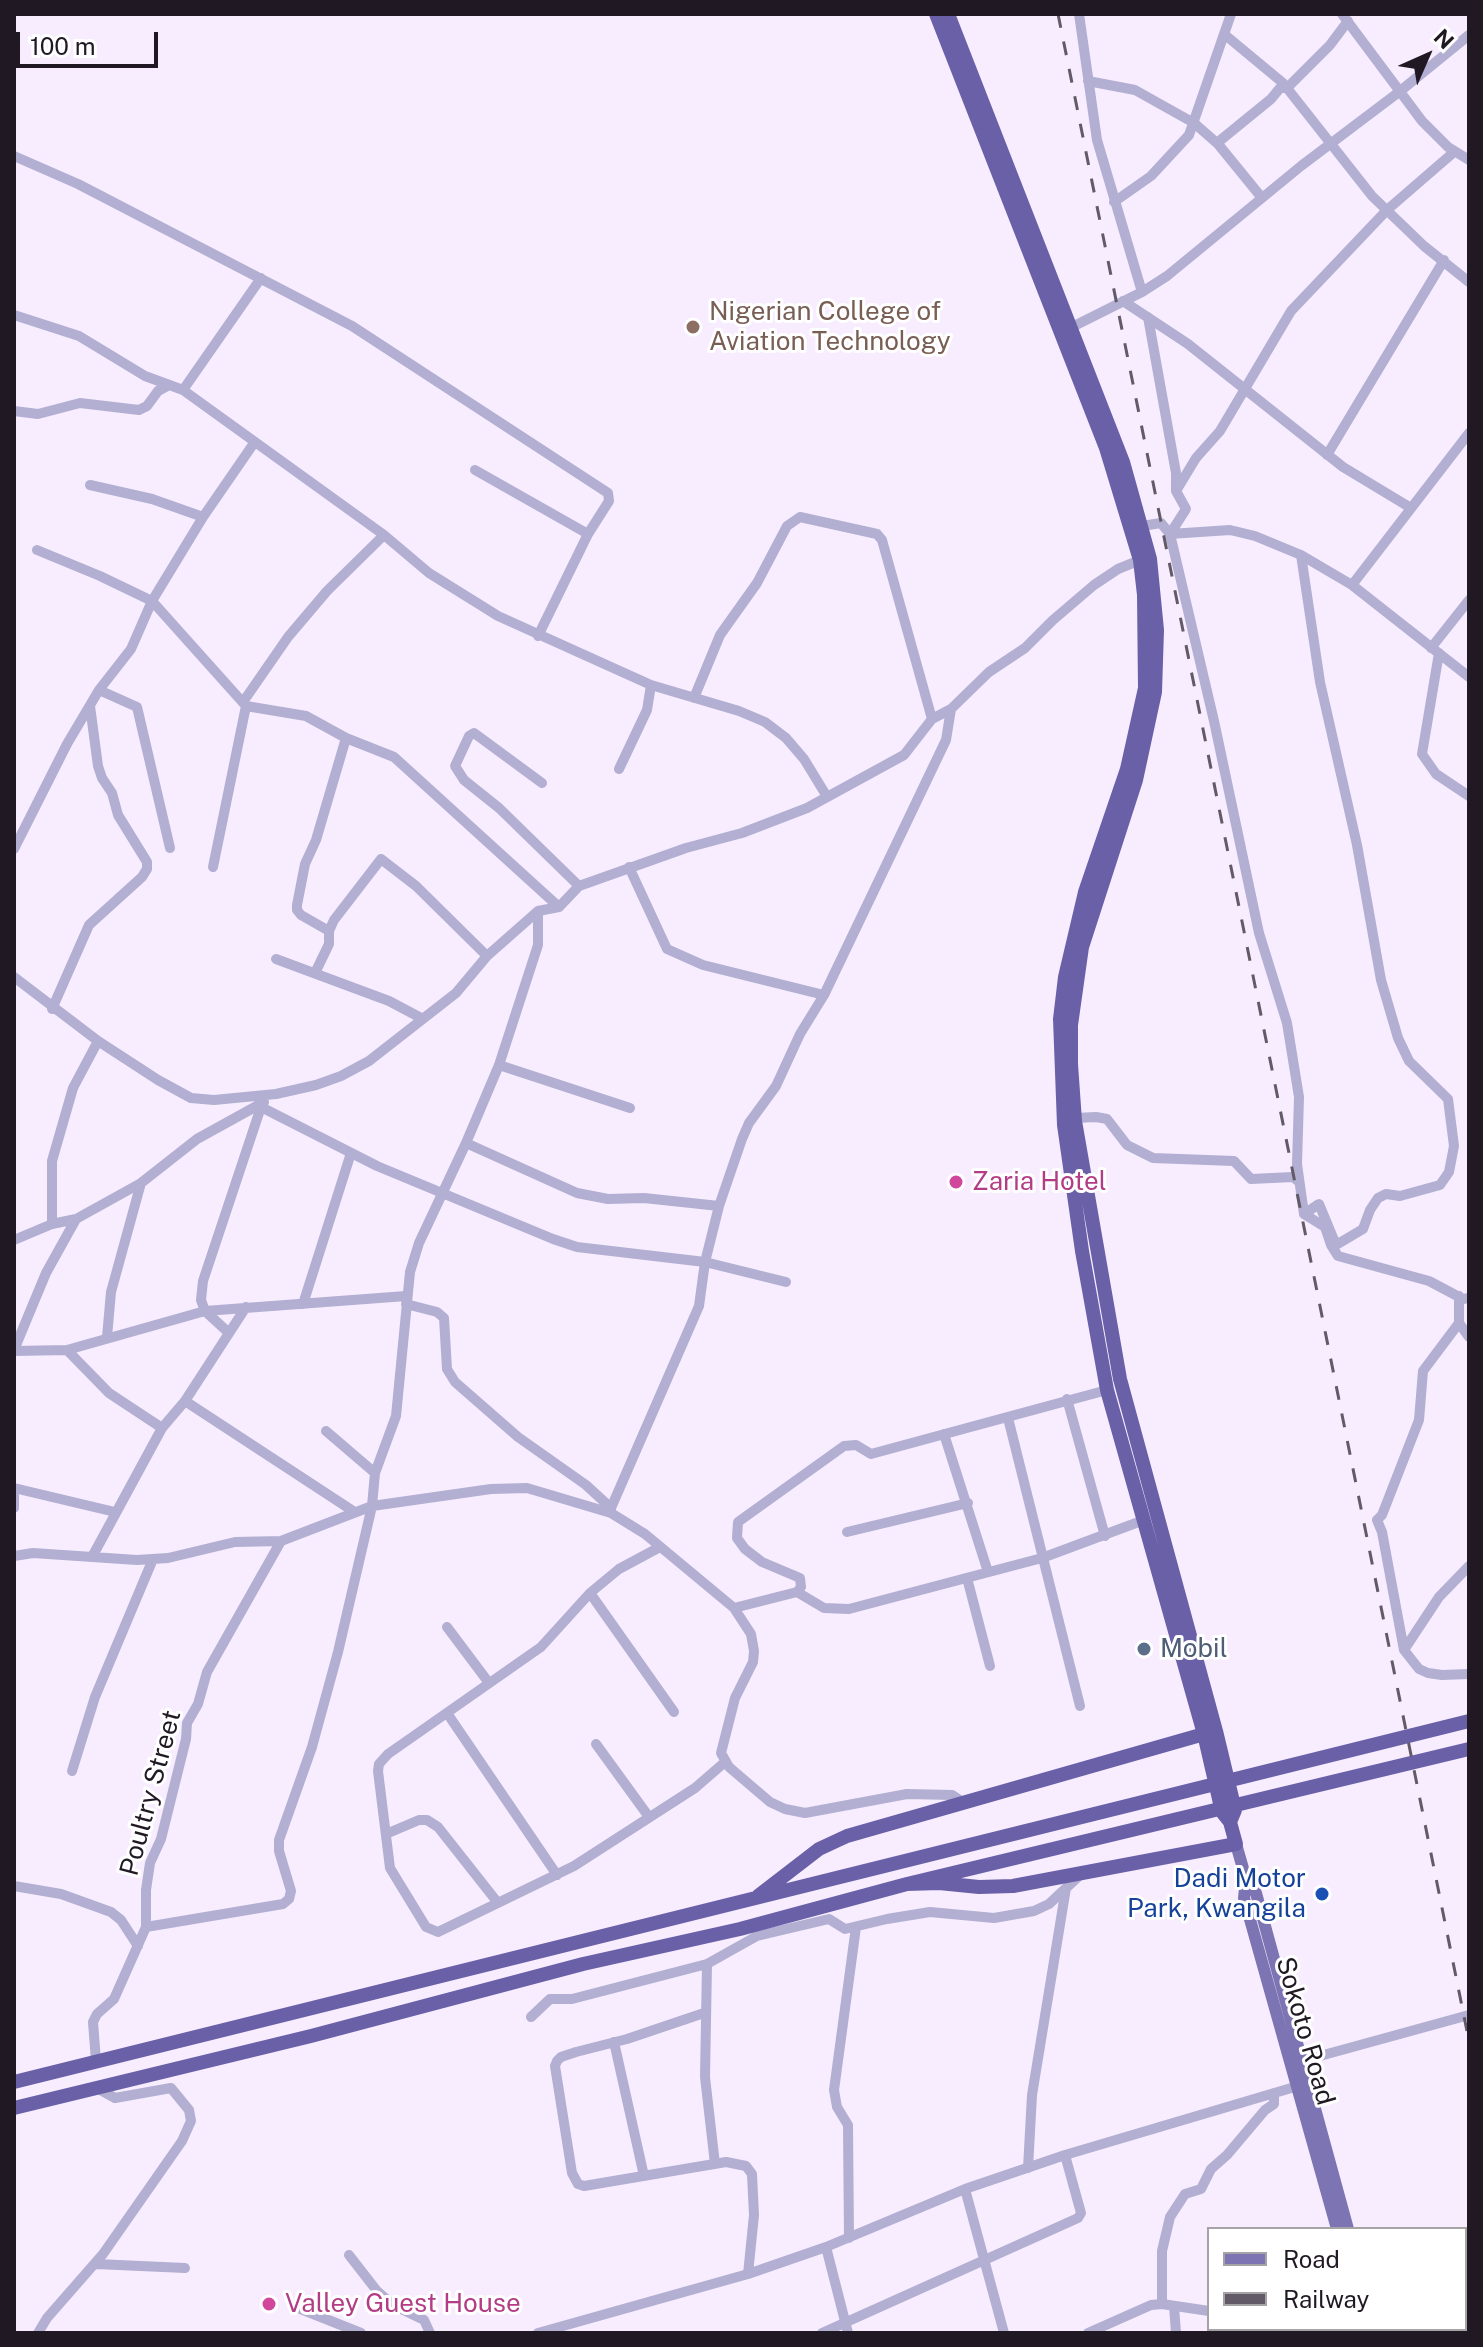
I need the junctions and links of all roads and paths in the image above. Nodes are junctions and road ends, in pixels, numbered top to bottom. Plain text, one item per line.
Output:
1 (936, 14) edge
2 (948, 14) edge
3 (1079, 14) edge
4 (1231, 14) edge
5 (1345, 18) edge
6 (1224, 34) junction
7 (1469, 35) edge
8 (1088, 81) junction
9 (1287, 88) junction
10 (1399, 92) junction
11 (1194, 123) junction
12 (1217, 143) junction
13 (1329, 144) junction
14 (1454, 152) junction
15 (14, 156) edge
16 (1469, 160) edge
17 (1262, 198) junction
18 (1114, 202) junction
19 (1387, 210) junction
20 (1444, 260) junction
21 (261, 278) junction
22 (1469, 282) edge
23 (1142, 292) junction
24 (1123, 301) junction
25 (14, 315) edge
26 (1148, 317) junction
27 (1072, 327) junction
28 (169, 385) junction
29 (1245, 388) junction
30 (183, 390) junction
31 (14, 411) edge
32 (1469, 433) edge
33 (254, 443) junction
34 (1327, 455) junction
35 (475, 470) dead end
36 (90, 485) dead end
37 (1176, 491) junction
38 (1411, 508) junction
39 (203, 517) junction
40 (1142, 526) junction
41 (588, 534) junction
42 (1170, 534) junction
43 (384, 535) junction
44 (37, 550) dead end
45 (1301, 555) junction
46 (1140, 560) junction
47 (1352, 585) junction
48 (1469, 600) edge
49 (152, 601) junction
50 (538, 636) junction
51 (1435, 650) junction
52 (1469, 677) edge
53 (651, 685) junction
54 (99, 690) junction
55 (694, 698) junction
56 (244, 704) junction
57 (90, 706) junction
58 (951, 709) junction
59 (932, 719) junction
60 (346, 738) junction
61 (619, 769) dead end
62 (542, 783) dead end
63 (826, 795) junction
64 (1469, 796) edge
65 (170, 848) dead end
66 (14, 849) edge
67 (213, 867) dead end
68 (629, 867) junction
69 (579, 886) junction
70 (559, 907) junction
71 (538, 911) junction
72 (329, 931) junction
73 (487, 956) junction
74 (276, 959) dead end
75 (315, 973) junction
76 (14, 977) edge
77 (824, 995) junction
78 (52, 1009) junction
79 (423, 1019) junction
80 (98, 1041) junction
81 (499, 1065) junction
82 (276, 1094) junction
83 (262, 1104) junction
84 (630, 1108) dead end
85 (1075, 1118) junction
86 (466, 1143) junction
87 (351, 1153) junction
88 (1299, 1182) junction
89 (141, 1183) junction
90 (424, 1186) junction
91 (443, 1194) junction
92 (719, 1206) junction
93 (1304, 1214) junction
94 (432, 1215) junction
95 (76, 1219) junction
96 (52, 1224) junction
97 (14, 1240) edge
98 (705, 1262) junction
99 (786, 1282) dead end
100 (1464, 1297) edge
101 (406, 1300) junction
102 (303, 1304) junction
103 (246, 1307) junction
104 (205, 1311) junction
105 (1459, 1323) junction
106 (229, 1333) junction
107 (107, 1337) junction
108 (1469, 1337) edge
109 (14, 1350) edge
110 (67, 1350) junction
111 (1107, 1390) junction
112 (1067, 1399) junction
113 (185, 1401) junction
114 (1008, 1418) junction
115 (162, 1428) junction
116 (326, 1431) dead end
117 (944, 1434) junction
118 (375, 1473) junction
119 (14, 1488) edge
120 (14, 1496) edge
121 (968, 1503) junction
122 (372, 1506) junction
123 (14, 1508) edge
124 (353, 1511) junction
125 (611, 1511) junction
126 (115, 1512) junction
127 (1144, 1520) junction
128 (847, 1532) dead end
129 (1105, 1536) junction
130 (281, 1541) junction
131 (660, 1547) junction
132 (14, 1556) edge
133 (92, 1557) junction
134 (1042, 1558) junction
135 (153, 1559) junction
136 (1469, 1566) edge
137 (988, 1572) junction
138 (967, 1578) junction
139 (797, 1592) junction
140 (590, 1593) junction
141 (734, 1608) junction
142 (447, 1627) dead end
143 (1404, 1650) junction
144 (990, 1666) dead end
145 (1469, 1674) edge
146 (489, 1683) junction
147 (1080, 1706) dead end
148 (674, 1712) dead end
149 (447, 1713) junction
150 (1469, 1721) edge
151 (1204, 1734) junction
152 (596, 1744) dead end
153 (1469, 1749) edge
154 (725, 1762) junction
155 (72, 1771) dead end
156 (964, 1803) junction
157 (649, 1817) junction
158 (1230, 1822) junction
159 (1021, 1833) junction
160 (386, 1834) junction
161 (1236, 1844) junction
162 (1027, 1856) junction
163 (1082, 1874) junction
164 (557, 1875) junction
165 (907, 1884) junction
166 (14, 1886) edge
167 (1066, 1888) junction
168 (746, 1902) junction
169 (498, 1903) junction
170 (146, 1927) junction
171 (856, 1927) junction
172 (138, 1946) junction
173 (707, 1964) junction
174 (704, 2013) junction
175 (1469, 2015) edge
176 (531, 2017) dead end
177 (614, 2042) junction
178 (96, 2061) junction
179 (1297, 2062) junction
180 (14, 2082) edge
181 (1298, 2086) junction
182 (95, 2087) junction
183 (1274, 2093) junction
184 (14, 2108) edge
185 (1065, 2155) junction
186 (715, 2164) junction
187 (1028, 2168) junction
188 (644, 2176) junction
189 (965, 2189) junction
190 (1336, 2227) edge
191 (1347, 2227) edge
192 (849, 2238) junction
193 (826, 2247) junction
194 (349, 2255) dead end
195 (985, 2261) junction
196 (96, 2264) junction
197 (185, 2268) dead end
198 (748, 2274) junction
199 (1162, 2304) junction
200 (293, 2306) dead end
201 (1174, 2306) junction
202 (1207, 2311) edge
203 (847, 2327) edge
204 (576, 2328) edge
205 (38, 2333) edge
206 (361, 2333) edge
207 (430, 2333) edge
208 (538, 2333) edge
209 (822, 2333) edge
210 (1004, 2333) edge
211 (1088, 2333) edge
212 (1176, 2333) edge

1 - 46 highway
2 - 27 highway
3 - 8 street
4 - 6 street
5 - 9 street
5 - 10 street
6 - 9 street
6 - 11 street
7 - 10 street
8 - 11 street
8 - 18 street
9 - 12 street
9 - 13 street
10 - 13 street
10 - 14 street
11 - 12 street
11 - 18 street
12 - 17 street
13 - 17 street
13 - 19 street
14 - 16 street
14 - 19 street
15 - 21 street
17 - 23 street
18 - 23 street
19 - 20 street
19 - 29 street
20 - 22 street
20 - 34 street
21 - 30 street
21 - 41 street
23 - 24 street
24 - 26 street
24 - 27 street
25 - 28 street
26 - 29 street
26 - 37 street
27 - 40 highway
28 - 30 street
28 - 31 street
29 - 34 street
29 - 37 street
30 - 33 street
32 - 38 street
33 - 39 street
33 - 43 street
34 - 38 street
35 - 41 street
36 - 39 street
37 - 42 street
38 - 47 street
39 - 49 street
40 - 42 street
40 - 85 highway
41 - 50 street
42 - 45 street
42 - 88 street
43 - 50 street
43 - 56 street
44 - 49 street
45 - 47 street
45 - 93 street
46 - 58 street
46 - 111 highway
47 - 51 street
48 - 51 street
49 - 54 street
49 - 56 street
50 - 53 street
51 - 52 street
51 - 64 street
53 - 55 street
53 - 61 street
54 - 57 street
54 - 65 street
55 - 59 street
55 - 63 street
56 - 60 street
56 - 67 street
57 - 66 street
57 - 78 street
58 - 59 street
58 - 77 street
59 - 63 street
60 - 70 street
60 - 72 street
62 - 69 street
63 - 68 street
68 - 69 street
68 - 77 street
69 - 70 street
70 - 71 street
71 - 73 street
71 - 81 street
72 - 73 street
72 - 75 street
73 - 79 street
74 - 75 street
75 - 79 street
76 - 78 street
77 - 92 street
78 - 80 street
79 - 82 street
80 - 82 street
80 - 96 street
81 - 84 street
81 - 86 street
82 - 83 street
83 - 87 street
83 - 89 street
83 - 104 street
85 - 88 street
85 - 158 highway
86 - 91 street
86 - 92 street
87 - 90 street
87 - 102 street
88 - 93 street
89 - 95 street
89 - 107 street
90 - 91 street
90 - 94 street
91 - 94 street
91 - 98 street
92 - 98 street
93 - 100 street
94 - 101 street
95 - 96 street
95 - 109 street
96 - 97 street
98 - 99 street
98 - 125 street
100 - 105 street
101 - 102 street
101 - 118 street
101 - 125 street
102 - 103 street
103 - 104 street
103 - 106 street
104 - 106 street
104 - 107 street
105 - 108 street
105 - 143 street
106 - 113 street
107 - 110 street
109 - 110 street
110 - 115 street
111 - 112 street
111 - 127 highway
112 - 114 street
112 - 129 street
113 - 115 street
113 - 124 street
114 - 117 street
114 - 134 street
115 - 126 street
116 - 118 street
117 - 121 street
117 - 139 street
118 - 122 street
119 - 126 street
120 - 123 street
121 - 128 street
121 - 137 street
122 - 124 street
122 - 125 street
122 - 170 street
124 - 130 street
125 - 131 street
126 - 133 street
127 - 129 street
127 - 151 highway
129 - 134 street
130 - 135 street
130 - 170 street, Poultry Street
131 - 140 street
131 - 141 street
132 - 133 street
133 - 135 street
134 - 137 street
134 - 147 street
135 - 155 street
136 - 143 street
137 - 138 street
138 - 139 street
138 - 144 street
139 - 141 street
140 - 146 street
140 - 148 street
141 - 154 street
142 - 146 street
143 - 145 street
146 - 149 street
149 - 160 street
149 - 164 street
150 - 159 highway
151 - 156 highway
151 - 158 highway
152 - 157 street
153 - 162 highway
154 - 156 street
154 - 157 street
156 - 168 highway
157 - 164 street
158 - 161 highway
159 - 162 highway
159 - 168 highway
160 - 169 street
160 - 169 street
161 - 163 highway
161 - 179 main road, Sokoto Road
162 - 165 highway
163 - 165 highway
163 - 167 street
164 - 169 street
165 - 182 highway
166 - 172 street
167 - 171 street
167 - 187 street
168 - 178 highway
170 - 172 street, Poultry Street
171 - 173 street
171 - 192 street
172 - 178 street, Poultry Street
173 - 174 street
173 - 176 street
174 - 177 street
174 - 186 street
175 - 179 street
177 - 188 street
177 - 188 street
178 - 180 highway
179 - 181 main road, Sokoto Road
179 - 191 main road
181 - 183 street
181 - 190 main road, Sokoto Road
182 - 184 highway
182 - 196 street
183 - 185 street
183 - 199 street
185 - 187 street
185 - 195 street
186 - 188 street
186 - 198 street
187 - 189 street
189 - 192 street
189 - 195 street
192 - 193 street
193 - 198 street
193 - 203 street
194 - 207 street
195 - 203 street
195 - 210 street
196 - 197 street
196 - 205 street
198 - 204 street
199 - 201 street
199 - 211 street
200 - 206 street
201 - 202 street
201 - 212 street
203 - 209 street
204 - 208 street

